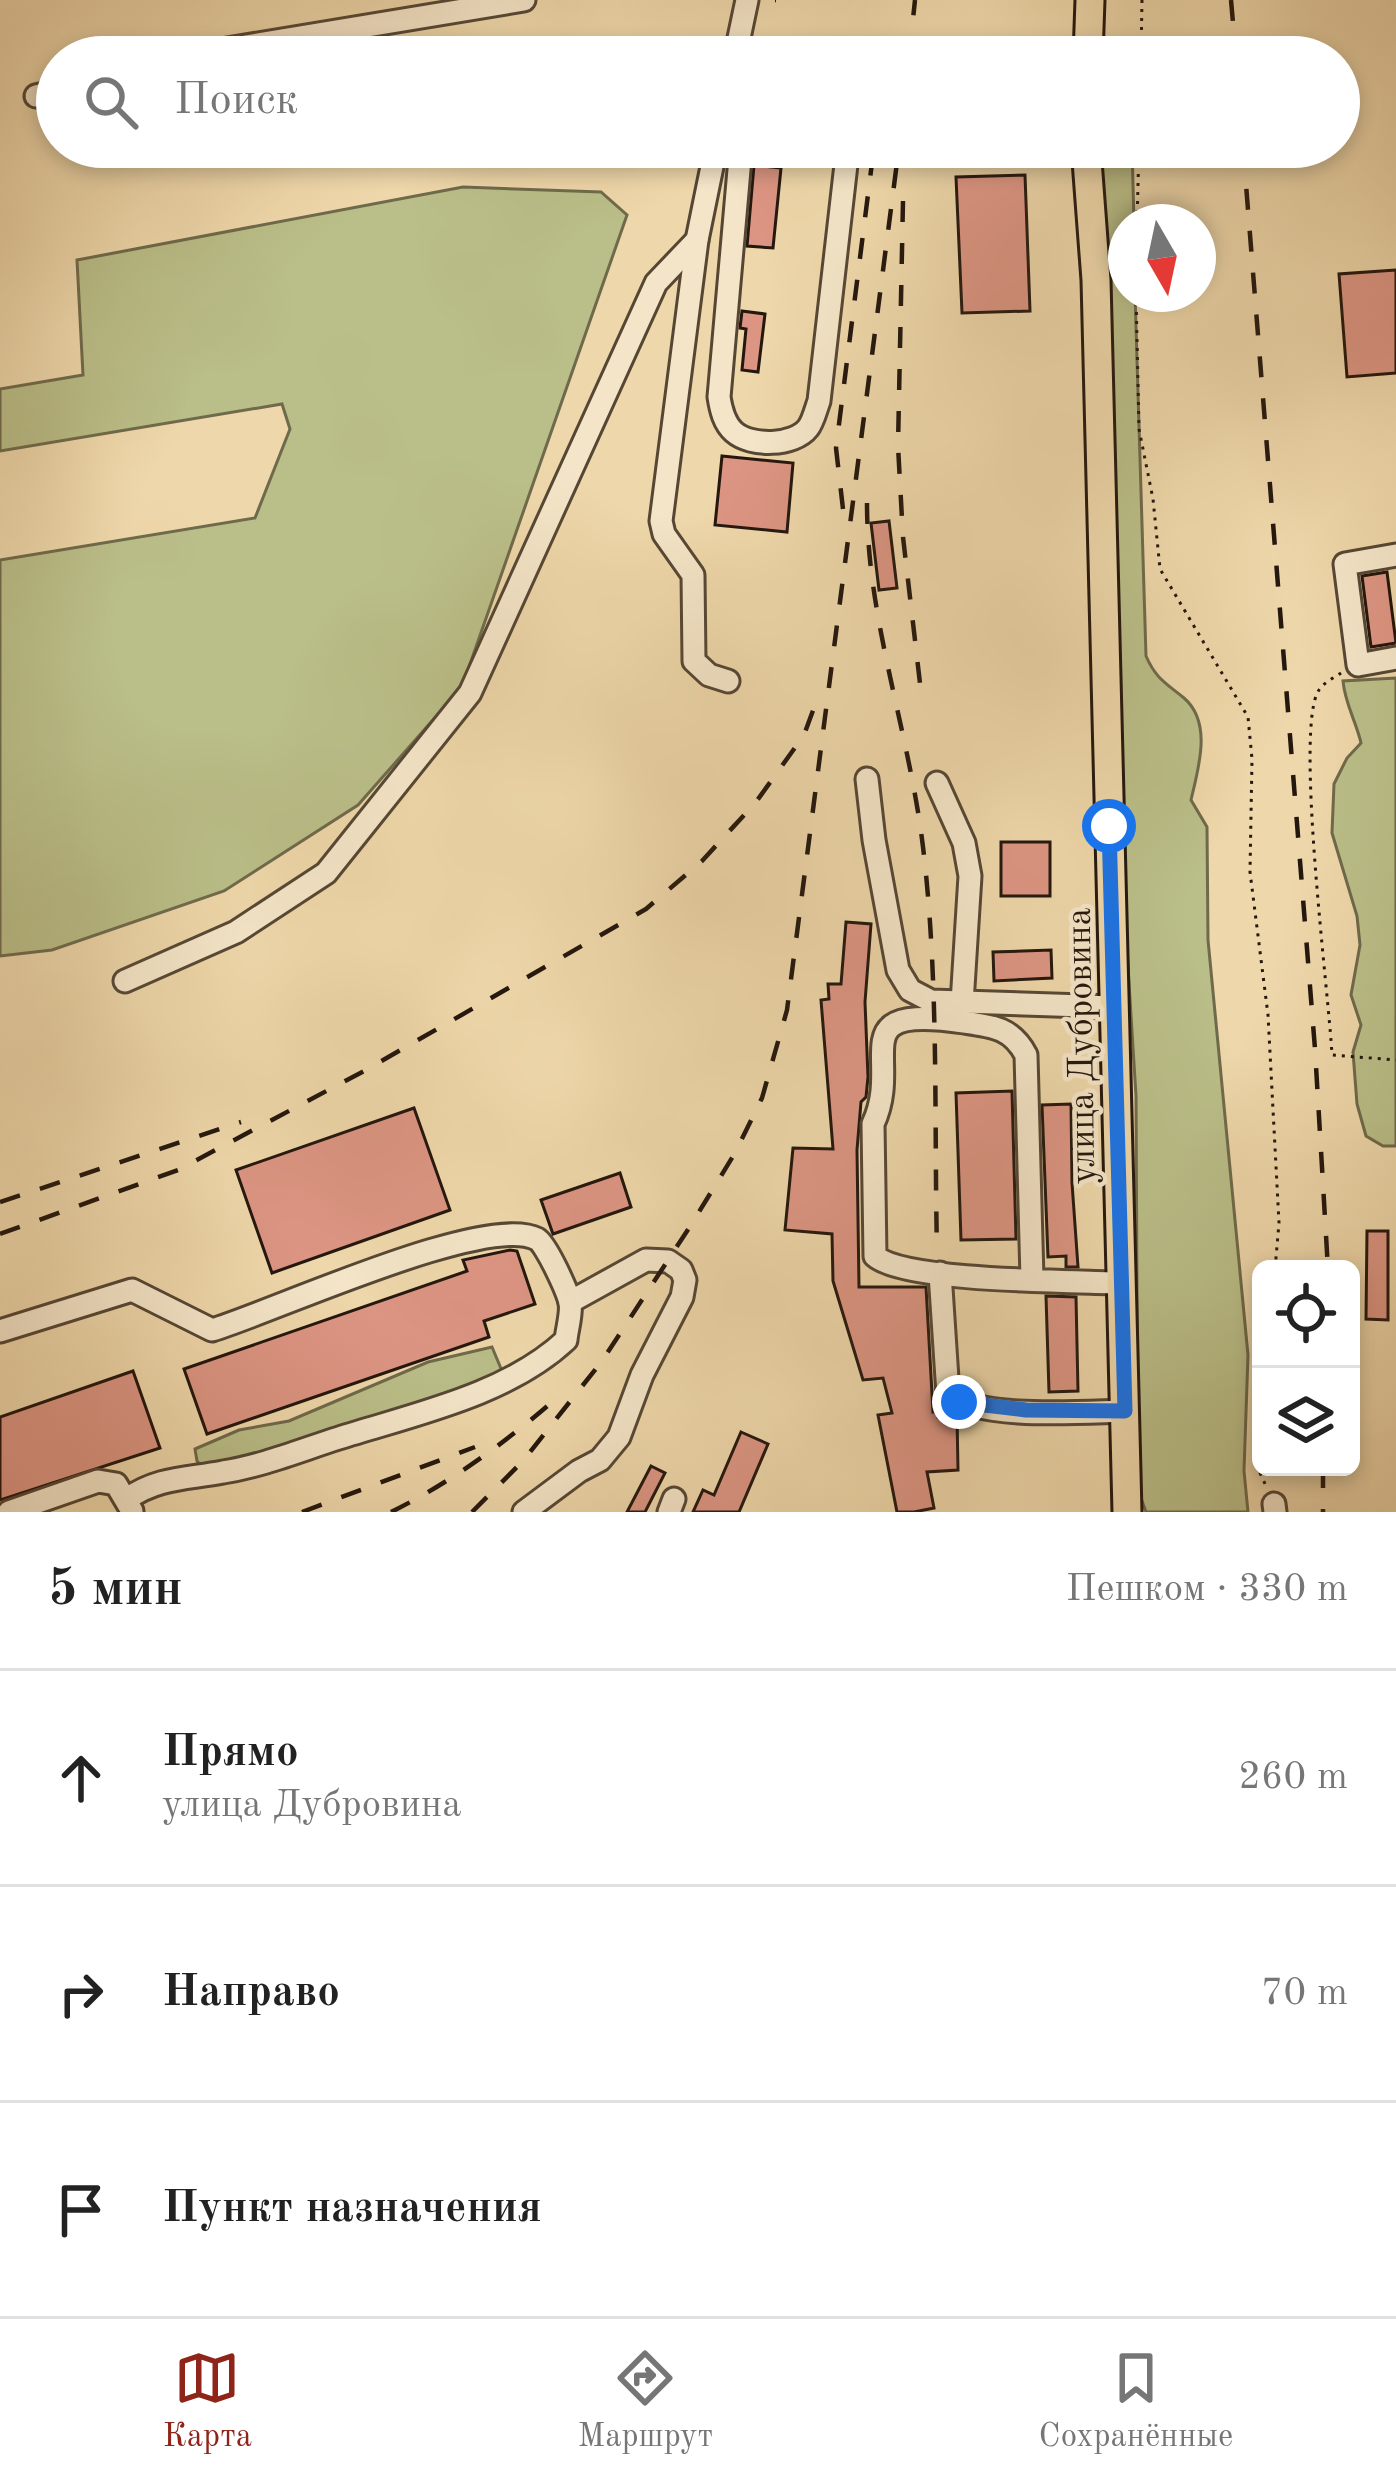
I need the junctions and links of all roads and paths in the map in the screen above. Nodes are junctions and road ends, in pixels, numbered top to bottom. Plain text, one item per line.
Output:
1 (524, 0) edge
2 (748, 0) edge
3 (1090, 0) edge
4 (1142, 0) edge
5 (306, 36) edge
6 (740, 36) edge
7 (748, 36) edge
8 (1089, 36) edge
9 (1141, 36) edge
10 (712, 168) edge
11 (739, 168) edge
12 (846, 168) edge
13 (1088, 168) edge
14 (1138, 168) edge
15 (1137, 204) edge
16 (697, 240) junction
17 (1136, 312) edge
18 (1396, 555) edge
19 (1396, 658) edge
20 (1340, 673) dead end
21 (728, 681) dead end
22 (867, 779) dead end
23 (937, 783) dead end
24 (124, 981) dead end
25 (962, 1003) junction
26 (1114, 1007) junction
27 (1396, 1060) edge
28 (1276, 1260) edge
29 (940, 1273) junction
30 (1032, 1279) junction
31 (1121, 1282) junction
32 (570, 1302) junction
33 (0, 1331) edge
34 (1261, 1368) edge
35 (1125, 1411) junction
36 (130, 1506) edge
37 (1274, 1508) edge
38 (9, 1512) edge
39 (524, 1512) edge
40 (1127, 1512) edge

1 - 5 street
2 - 6 street
2 - 7 street
3 - 8 main road
4 - 9 path
10 - 16 street
11 - 12 street
13 - 26 main road, улица Дубровина
14 - 15 path
16 - 21 street
16 - 24 street
17 - 28 path
18 - 19 street
20 - 27 path
22 - 25 street
23 - 25 street
25 - 26 street
26 - 31 main road, улица Дубровина
29 - 30 street
29 - 30 street
29 - 35 street
30 - 31 street
31 - 35 main road, улица Дубровина
32 - 33 street
32 - 36 street
32 - 39 street
34 - 37 path
35 - 40 main road, улица Дубровина
36 - 38 street

